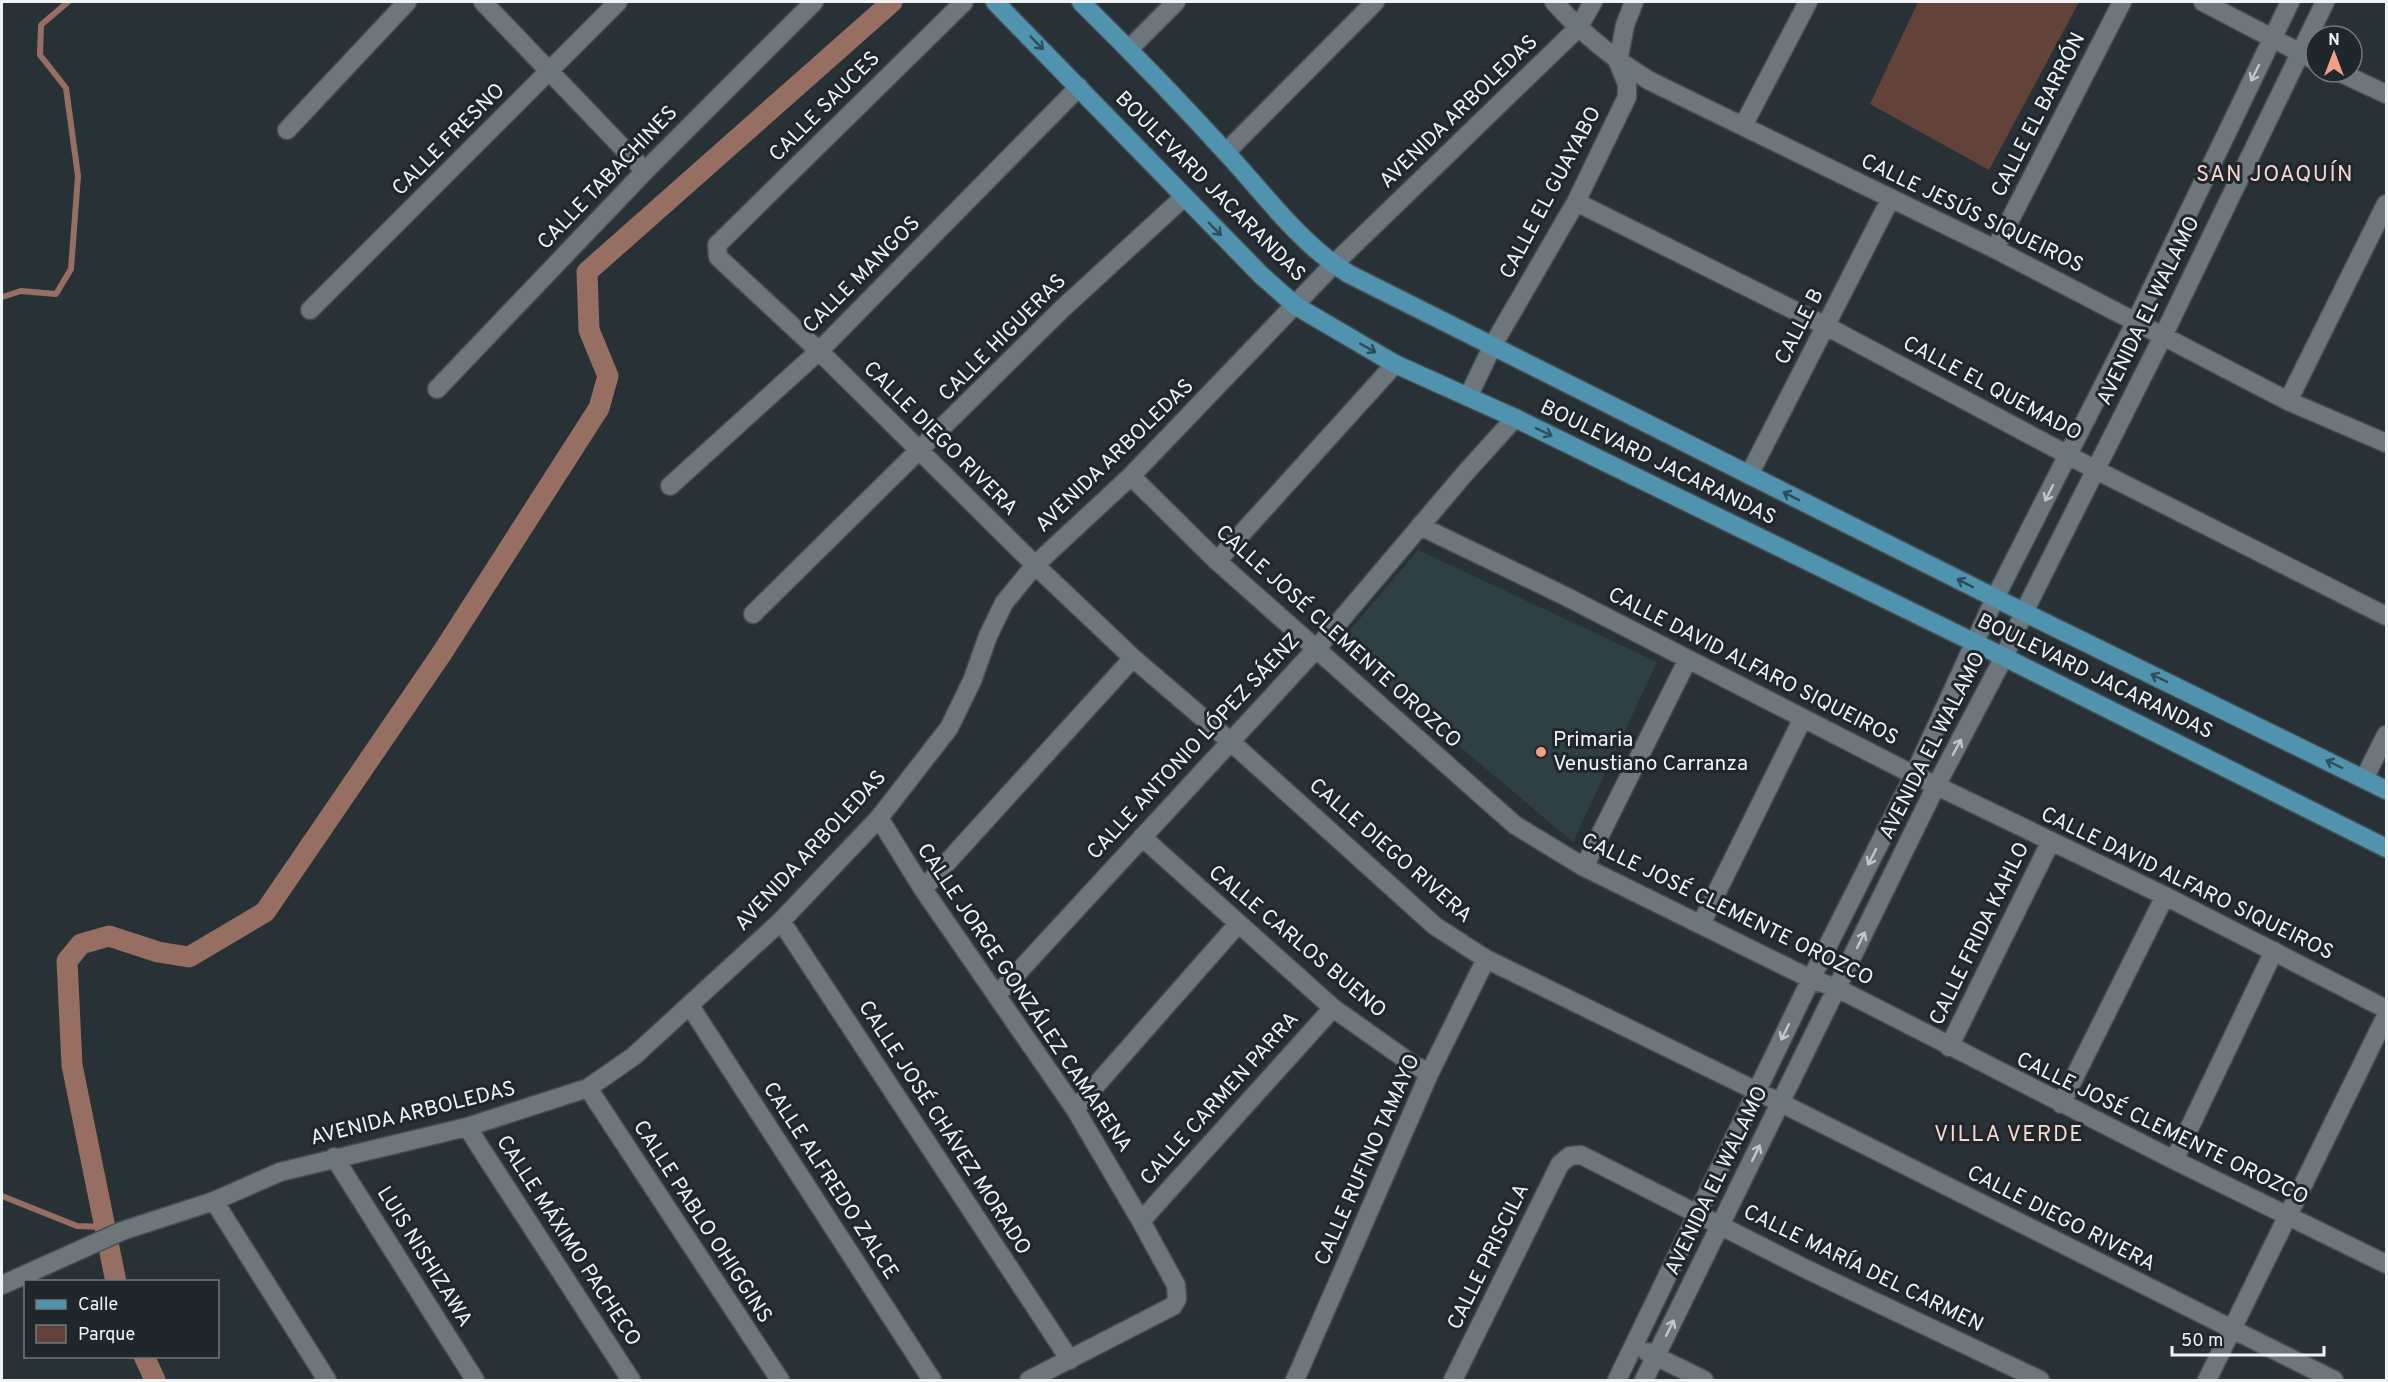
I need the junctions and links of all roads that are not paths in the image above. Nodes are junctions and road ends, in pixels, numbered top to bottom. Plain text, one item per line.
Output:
1 (407, 2) edge
2 (483, 2) edge
3 (618, 2) edge
4 (814, 2) edge
5 (964, 2) edge
6 (995, 2) edge
7 (1081, 2) edge
8 (1176, 2) edge
9 (1375, 2) edge
10 (1554, 2) edge
11 (1593, 2) edge
12 (1634, 2) edge
13 (1808, 2) edge
14 (2122, 2) edge
15 (2203, 2) edge
16 (2290, 2) edge
17 (2325, 2) edge
18 (1578, 28) junction
19 (2272, 38) junction
20 (1129, 49) junction
21 (2299, 53) junction
22 (2304, 56) edge
23 (1618, 62) junction
24 (550, 71) junction
25 (2364, 84) edge
26 (1079, 87) junction
27 (2386, 94) edge
28 (1743, 126) junction
29 (287, 130) dead end
30 (1226, 152) junction
31 (645, 171) junction
32 (1184, 197) junction
33 (1891, 198) junction
34 (1576, 202) junction
35 (2386, 204) edge
36 (717, 245) joint
37 (1995, 249) junction
38 (1334, 264) junction
39 (1296, 306) junction
40 (310, 310) dead end
41 (2136, 321) junction
42 (1826, 326) junction
43 (2163, 336) junction
44 (1493, 345) junction
45 (819, 351) junction
46 (1395, 364) junction
47 (437, 389) dead end
48 (1467, 397) junction
49 (2288, 401) junction
50 (1515, 418) junction
51 (2386, 443) edge
52 (920, 451) junction
53 (2069, 454) junction
54 (2096, 470) junction
55 (1749, 475) junction
56 (1131, 476) junction
57 (670, 486) dead end
58 (1420, 526) junction
59 (1217, 561) junction
60 (1035, 565) junction
61 (1995, 598) junction
62 (2024, 612) junction
63 (753, 614) dead end
64 (2386, 616) edge
65 (1973, 642) junction
66 (1316, 648) junction
67 (2004, 657) junction
68 (1133, 658) junction
69 (1688, 659) junction
70 (1803, 718) junction
71 (2386, 735) edge
72 (1231, 742) junction
73 (1914, 776) junction
74 (2364, 779) junction
75 (1936, 786) junction
76 (2386, 790) edge
77 (879, 818) junction
78 (1142, 837) junction
79 (2051, 841) junction
80 (2386, 848) edge
81 (1584, 867) junction
82 (923, 889) junction
83 (2165, 896) junction
84 (781, 921) junction
85 (1238, 924) junction
86 (1701, 924) junction
87 (2274, 951) junction
88 (1486, 959) junction
89 (1811, 979) junction
90 (1837, 988) junction
91 (997, 995) junction
92 (690, 1006) junction
93 (1333, 1008) junction
94 (2386, 1009) edge
95 (2386, 1016) edge
96 (1948, 1047) junction
97 (1431, 1072) junction
98 (588, 1088) junction
99 (1757, 1091) junction
100 (1781, 1103) junction
101 (2061, 1104) junction
102 (1075, 1109) junction
103 (467, 1127) junction
104 (1570, 1156) joint
105 (334, 1157) junction
106 (2174, 1161) junction
107 (214, 1201) junction
108 (1699, 1213) junction
109 (2288, 1217) junction
110 (1141, 1221) junction
111 (1721, 1225) junction
112 (2386, 1264) edge
113 (2, 1285) edge
114 (2231, 1330) junction
115 (1635, 1345) junction
116 (1656, 1356) junction
117 (1070, 1360) junction
118 (2009, 1373) edge
119 (327, 1380) edge
120 (475, 1380) edge
121 (631, 1380) edge
122 (780, 1380) edge
123 (932, 1380) edge
124 (1029, 1380) edge
125 (1295, 1380) edge
126 (1453, 1380) edge
127 (1617, 1380) edge
128 (1644, 1380) edge
129 (1704, 1380) edge
130 (2040, 1380) edge
131 (2207, 1380) edge
132 (2334, 1380) edge

1 - 29 street
2 - 24 street
3 - 24 street, CALLE FRESNO
4 - 31 street, CALLE TABACHINES
5 - 36 street, CALLE SAUCES
6 -> 26 main road, BOULEVARD JACARANDAS
7 - 20 main road, BOULEVARD JACARANDAS
8 - 20 street
9 - 30 street
10 - 18 street, CALLE JESÚS SIQUEIROS
11 - 18 street, AVENIDA ARBOLEDAS
12 - 23 street, CALLE EL GUAYABO
13 - 28 street
14 - 37 street, CALLE EL BARRÓN
15 - 19 street
16 - 19 street, AVENIDA EL WALAMO
17 - 21 street, AVENIDA EL WALAMO
18 - 23 street, CALLE JESÚS SIQUEIROS
18 - 38 street, AVENIDA ARBOLEDAS
19 - 21 street
19 -> 41 street, AVENIDA EL WALAMO
20 - 30 main road, BOULEVARD JACARANDAS
21 - 22 street
21 - 43 street, AVENIDA EL WALAMO
23 - 28 street, CALLE JESÚS SIQUEIROS
23 - 34 street, CALLE EL GUAYABO
24 - 31 street
24 - 40 street, CALLE FRESNO
25 - 27 street
26 - 32 main road, BOULEVARD JACARANDAS
26 - 45 street, CALLE MANGOS
28 - 33 street, CALLE JESÚS SIQUEIROS
30 - 38 main road, BOULEVARD JACARANDAS
31 - 47 street, CALLE TABACHINES
32 -> 39 main road, BOULEVARD JACARANDAS
32 - 52 street, CALLE HIGUERAS
33 - 37 street, CALLE JESÚS SIQUEIROS
33 - 42 street, CALLE B
34 - 42 street, CALLE EL QUEMADO
34 - 44 street, CALLE EL GUAYABO
35 - 49 street
36 - 45 street, CALLE DIEGO RIVERA
37 - 41 street, CALLE JESÚS SIQUEIROS
38 - 39 street, AVENIDA ARBOLEDAS
38 - 44 main road, BOULEVARD JACARANDAS
39 -> 46 main road, BOULEVARD JACARANDAS
39 - 56 street, AVENIDA ARBOLEDAS
41 - 43 street, CALLE JESÚS SIQUEIROS
41 - 53 street, AVENIDA EL WALAMO
42 - 53 street, CALLE EL QUEMADO
42 - 55 street, CALLE B
43 - 49 street, CALLE JESÚS SIQUEIROS
43 - 54 street, AVENIDA EL WALAMO
44 - 48 street, CALLE EL GUAYABO
44 - 55 main road, BOULEVARD JACARANDAS
45 - 52 street, CALLE DIEGO RIVERA
45 - 57 street, CALLE MANGOS
46 - 48 main road, BOULEVARD JACARANDAS
46 - 59 street
48 - 50 main road, BOULEVARD JACARANDAS
49 - 51 street, CALLE JESÚS SIQUEIROS
50 - 58 street, CALLE ANTONIO LÓPEZ SÁENZ
50 -> 65 main road, BOULEVARD JACARANDAS
52 - 60 street, CALLE DIEGO RIVERA
52 - 63 street, CALLE HIGUERAS
53 - 54 street, CALLE EL QUEMADO
53 -> 61 street, AVENIDA EL WALAMO
54 - 62 street, AVENIDA EL WALAMO
54 - 64 street, CALLE EL QUEMADO
61 -> 55 main road, BOULEVARD JACARANDAS
56 - 59 street, CALLE JOSÉ CLEMENTE OROZCO
56 - 60 street, AVENIDA ARBOLEDAS
58 - 66 street, CALLE ANTONIO LÓPEZ SÁENZ
58 - 69 street, CALLE DAVID ALFARO SIQUEIROS
59 - 66 street, CALLE JOSÉ CLEMENTE OROZCO
60 - 68 street, CALLE DIEGO RIVERA
60 - 77 street, AVENIDA ARBOLEDAS
61 - 62 main road, BOULEVARD JACARANDAS
61 - 65 street, AVENIDA EL WALAMO
62 - 67 street, AVENIDA EL WALAMO
74 -> 62 main road, BOULEVARD JACARANDAS
65 - 67 main road, BOULEVARD JACARANDAS
65 - 73 street, AVENIDA EL WALAMO
66 - 72 street, CALLE ANTONIO LÓPEZ SÁENZ
66 - 81 street, CALLE JOSÉ CLEMENTE OROZCO
75 -> 67 street, AVENIDA EL WALAMO
67 - 80 main road, BOULEVARD JACARANDAS
68 - 72 street, CALLE DIEGO RIVERA
68 - 82 street
69 - 70 street, CALLE DAVID ALFARO SIQUEIROS
69 - 81 street
70 - 73 street, CALLE DAVID ALFARO SIQUEIROS
70 - 86 street
71 - 74 street
72 - 78 street, CALLE ANTONIO LÓPEZ SÁENZ
72 - 88 street, CALLE DIEGO RIVERA
73 - 75 street, CALLE DAVID ALFARO SIQUEIROS
73 -> 89 street, AVENIDA EL WALAMO
74 - 76 main road, BOULEVARD JACARANDAS
75 - 79 street, CALLE DAVID ALFARO SIQUEIROS
90 -> 75 street, AVENIDA EL WALAMO
77 - 82 street, CALLE JORGE GONZÁLEZ CAMARENA
77 - 84 street, AVENIDA ARBOLEDAS
78 - 85 street, CALLE CARLOS BUENO
78 - 91 street, CALLE ANTONIO LÓPEZ SÁENZ
79 - 83 street, CALLE DAVID ALFARO SIQUEIROS
79 - 96 street, CALLE FRIDA KAHLO
81 - 86 street, CALLE JOSÉ CLEMENTE OROZCO
82 - 91 street, CALLE JORGE GONZÁLEZ CAMARENA
83 - 87 street, CALLE DAVID ALFARO SIQUEIROS
83 - 101 street
84 - 92 street, AVENIDA ARBOLEDAS
84 - 117 street, CALLE JOSÉ CHÁVEZ MORADO
85 - 93 street, CALLE CARLOS BUENO
85 - 102 street
86 - 89 street, CALLE JOSÉ CLEMENTE OROZCO
87 - 94 street, CALLE DAVID ALFARO SIQUEIROS
87 - 106 street
88 - 97 street, CALLE RUFINO TAMAYO
88 - 99 street, CALLE DIEGO RIVERA
89 - 90 street, CALLE JOSÉ CLEMENTE OROZCO
89 -> 99 street, AVENIDA EL WALAMO
90 - 96 street, CALLE JOSÉ CLEMENTE OROZCO
90 - 100 street, AVENIDA EL WALAMO
91 - 102 street, CALLE JORGE GONZÁLEZ CAMARENA
92 - 98 street, AVENIDA ARBOLEDAS
92 - 123 street, CALLE ALFREDO ZALCE
93 - 97 street, CALLE CARLOS BUENO
93 - 110 street, CALLE CARMEN PARRA
95 - 109 street
96 - 101 street, CALLE JOSÉ CLEMENTE OROZCO
97 - 125 street, CALLE RUFINO TAMAYO
98 - 103 street, AVENIDA ARBOLEDAS
98 - 122 street, CALLE PABLO OHIGGINS
99 - 100 street, CALLE DIEGO RIVERA
99 - 108 street, AVENIDA EL WALAMO
111 -> 100 street, AVENIDA EL WALAMO
100 - 114 street, CALLE DIEGO RIVERA
101 - 106 street, CALLE JOSÉ CLEMENTE OROZCO
102 - 110 street, CALLE JORGE GONZÁLEZ CAMARENA
103 - 105 street, AVENIDA ARBOLEDAS
103 - 121 street, CALLE MÁXIMO PACHECO
104 - 108 street, CALLE MARÍA DEL CARMEN
104 - 126 street, CALLE PRISCILA
105 - 107 street, AVENIDA ARBOLEDAS
105 - 120 street, LUIS NISHIZAWA
106 - 109 street, CALLE JOSÉ CLEMENTE OROZCO
107 - 113 street, AVENIDA ARBOLEDAS
107 - 119 street
108 - 111 street, CALLE MARÍA DEL CARMEN
108 - 115 street, AVENIDA EL WALAMO
109 - 112 street, CALLE JOSÉ CLEMENTE OROZCO
109 - 114 street
110 - 117 street, CALLE JORGE GONZÁLEZ CAMARENA
116 -> 111 street, AVENIDA EL WALAMO
111 - 118 street, CALLE MARÍA DEL CARMEN
114 - 131 street
114 - 132 street, CALLE DIEGO RIVERA
115 - 116 street
115 - 127 street, AVENIDA EL WALAMO
116 - 128 street, AVENIDA EL WALAMO
116 - 129 street
117 - 124 street
118 - 130 street, CALLE MARÍA DEL CARMEN

